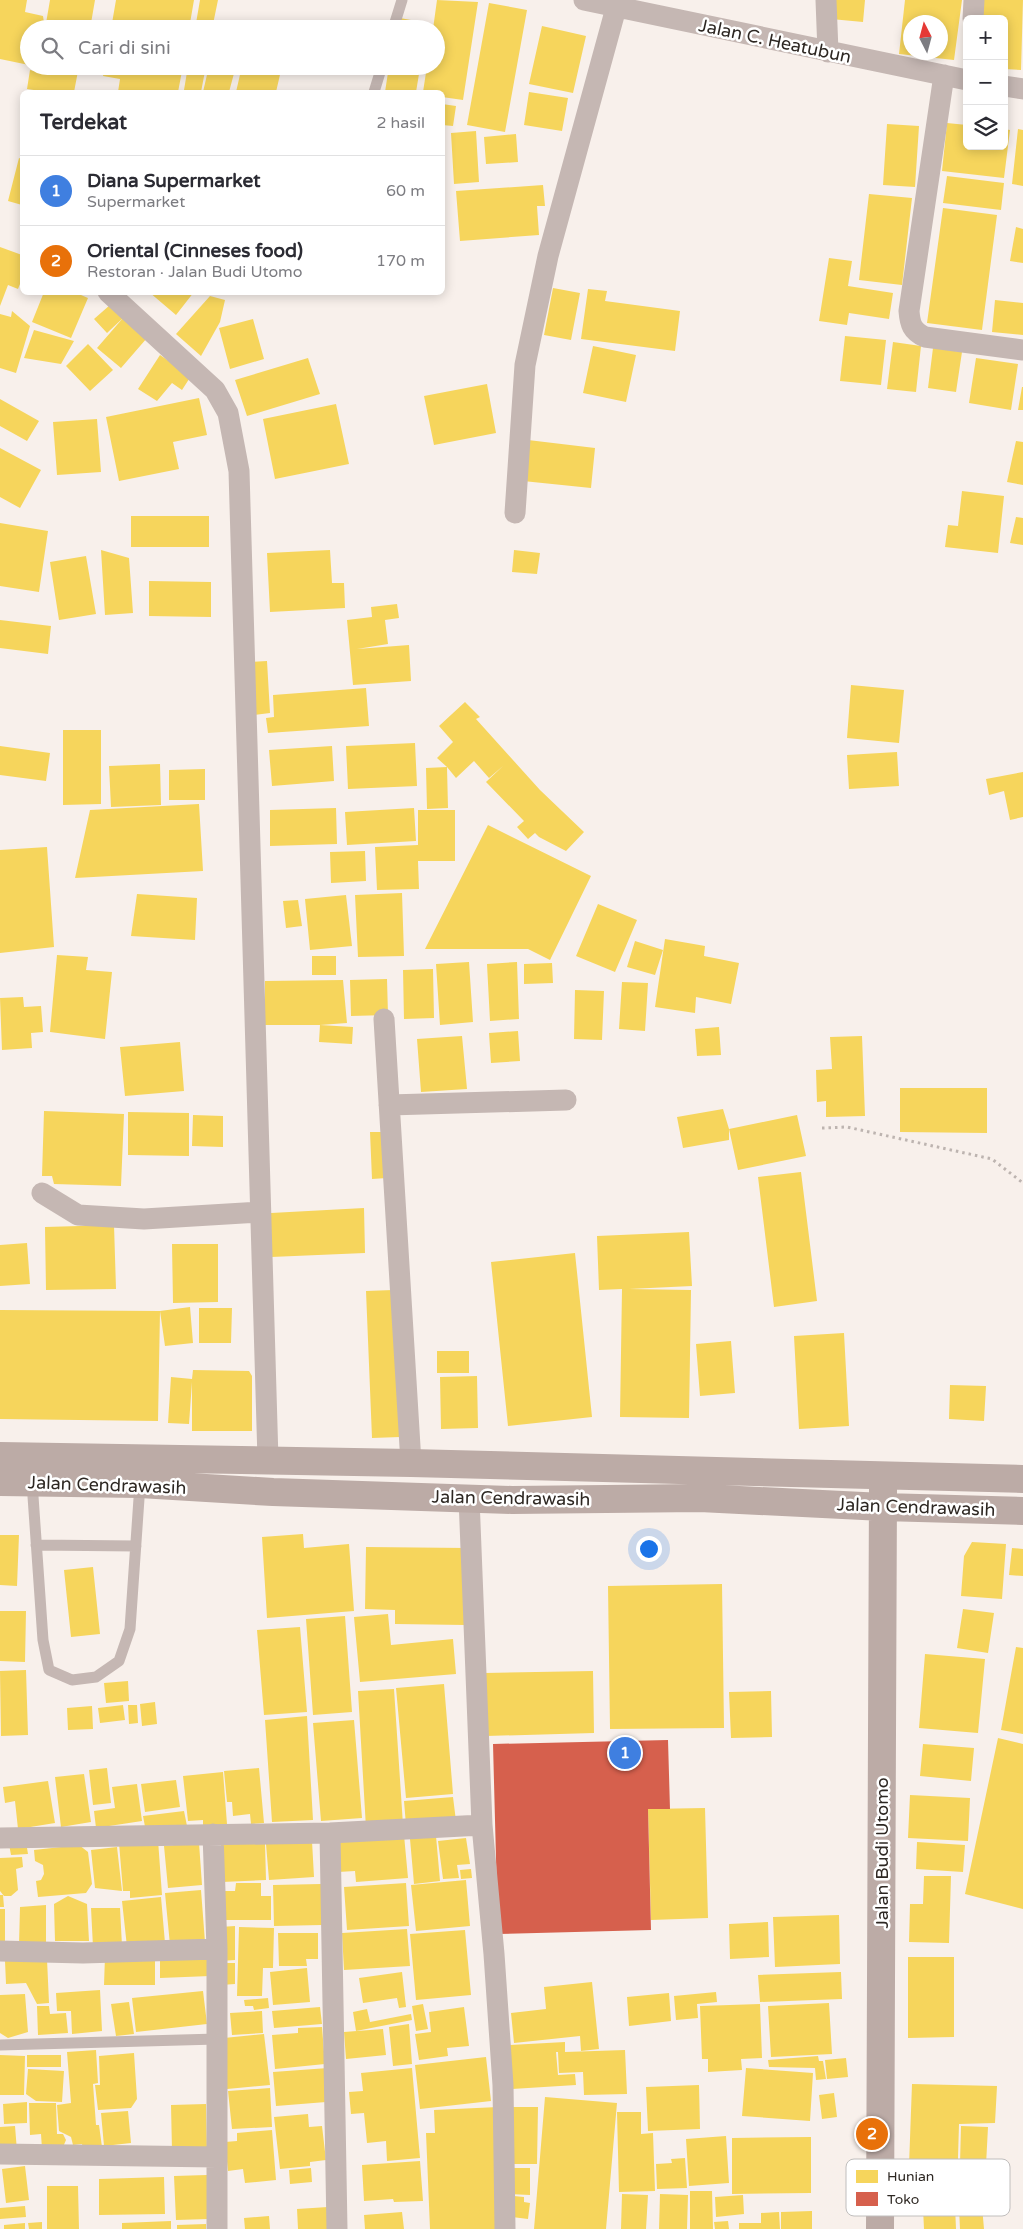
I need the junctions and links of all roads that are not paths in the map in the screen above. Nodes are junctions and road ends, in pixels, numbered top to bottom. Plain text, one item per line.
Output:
1 (402, 0) edge
2 (584, 0) edge
3 (826, 0) edge
4 (974, 0) edge
5 (616, 8) junction
6 (973, 15) edge
7 (396, 20) edge
8 (828, 52) junction
9 (944, 74) junction
10 (379, 75) edge
11 (963, 79) edge
12 (1008, 87) edge
13 (1023, 89) edge
14 (375, 90) edge
15 (111, 295) edge
16 (1023, 350) edge
17 (515, 512) dead end
18 (384, 1020) dead end
19 (566, 1100) dead end
20 (389, 1105) junction
21 (42, 1193) dead end
22 (260, 1212) junction
23 (0, 1456) edge
24 (268, 1460) junction
25 (411, 1463) junction
26 (32, 1469) junction
27 (884, 1476) junction
28 (1023, 1479) edge
29 (0, 1482) edge
30 (140, 1484) junction
31 (469, 1498) junction
32 (883, 1507) junction
33 (1023, 1511) edge
34 (36, 1545) junction
35 (136, 1546) junction
36 (482, 1825) junction
37 (330, 1833) junction
38 (213, 1834) junction
39 (0, 1838) edge
40 (217, 1949) junction
41 (0, 1951) edge
42 (217, 2038) junction
43 (0, 2045) edge
44 (0, 2154) edge
45 (217, 2158) junction
46 (880, 2159) edge
47 (880, 2216) edge
48 (217, 2229) edge
49 (338, 2229) edge
50 (505, 2229) edge
51 (880, 2229) edge

1 - 7 lane
2 - 5 street, Jalan C. Heatubun
3 - 8 street
4 - 6 street
5 - 8 street, Jalan C. Heatubun
5 - 17 street
8 - 9 street, Jalan C. Heatubun
9 - 11 street, Jalan C. Heatubun
9 - 16 street
10 - 14 lane
12 - 13 street
15 - 22 street
18 - 20 street
19 - 20 street
20 - 25 street
21 - 22 street
22 - 24 street
23 - 26 main road, Jalan Cendrawasih
24 - 25 main road, Jalan Cendrawasih
24 - 26 main road, Jalan Cendrawasih
25 - 27 main road, Jalan Cendrawasih
26 - 29 main road, Jalan Cendrawasih
26 - 30 main road, Jalan Cendrawasih
26 - 34 lane
27 - 28 main road, Jalan Cendrawasih
27 - 32 main road, Jalan Budi Utomo
30 - 31 main road, Jalan Cendrawasih
30 - 35 lane
31 - 32 main road, Jalan Cendrawasih
31 - 36 street
32 - 33 main road, Jalan Cendrawasih
32 - 46 main road, Jalan Budi Utomo
34 - 35 lane
34 - 35 lane
36 - 37 street
36 - 50 street
37 - 38 street
37 - 49 street
38 - 39 street
38 - 40 street
40 - 41 street
40 - 42 street
42 - 43 lane
42 - 45 street
44 - 45 street
45 - 48 street
47 - 51 main road, Jalan Budi Utomo

